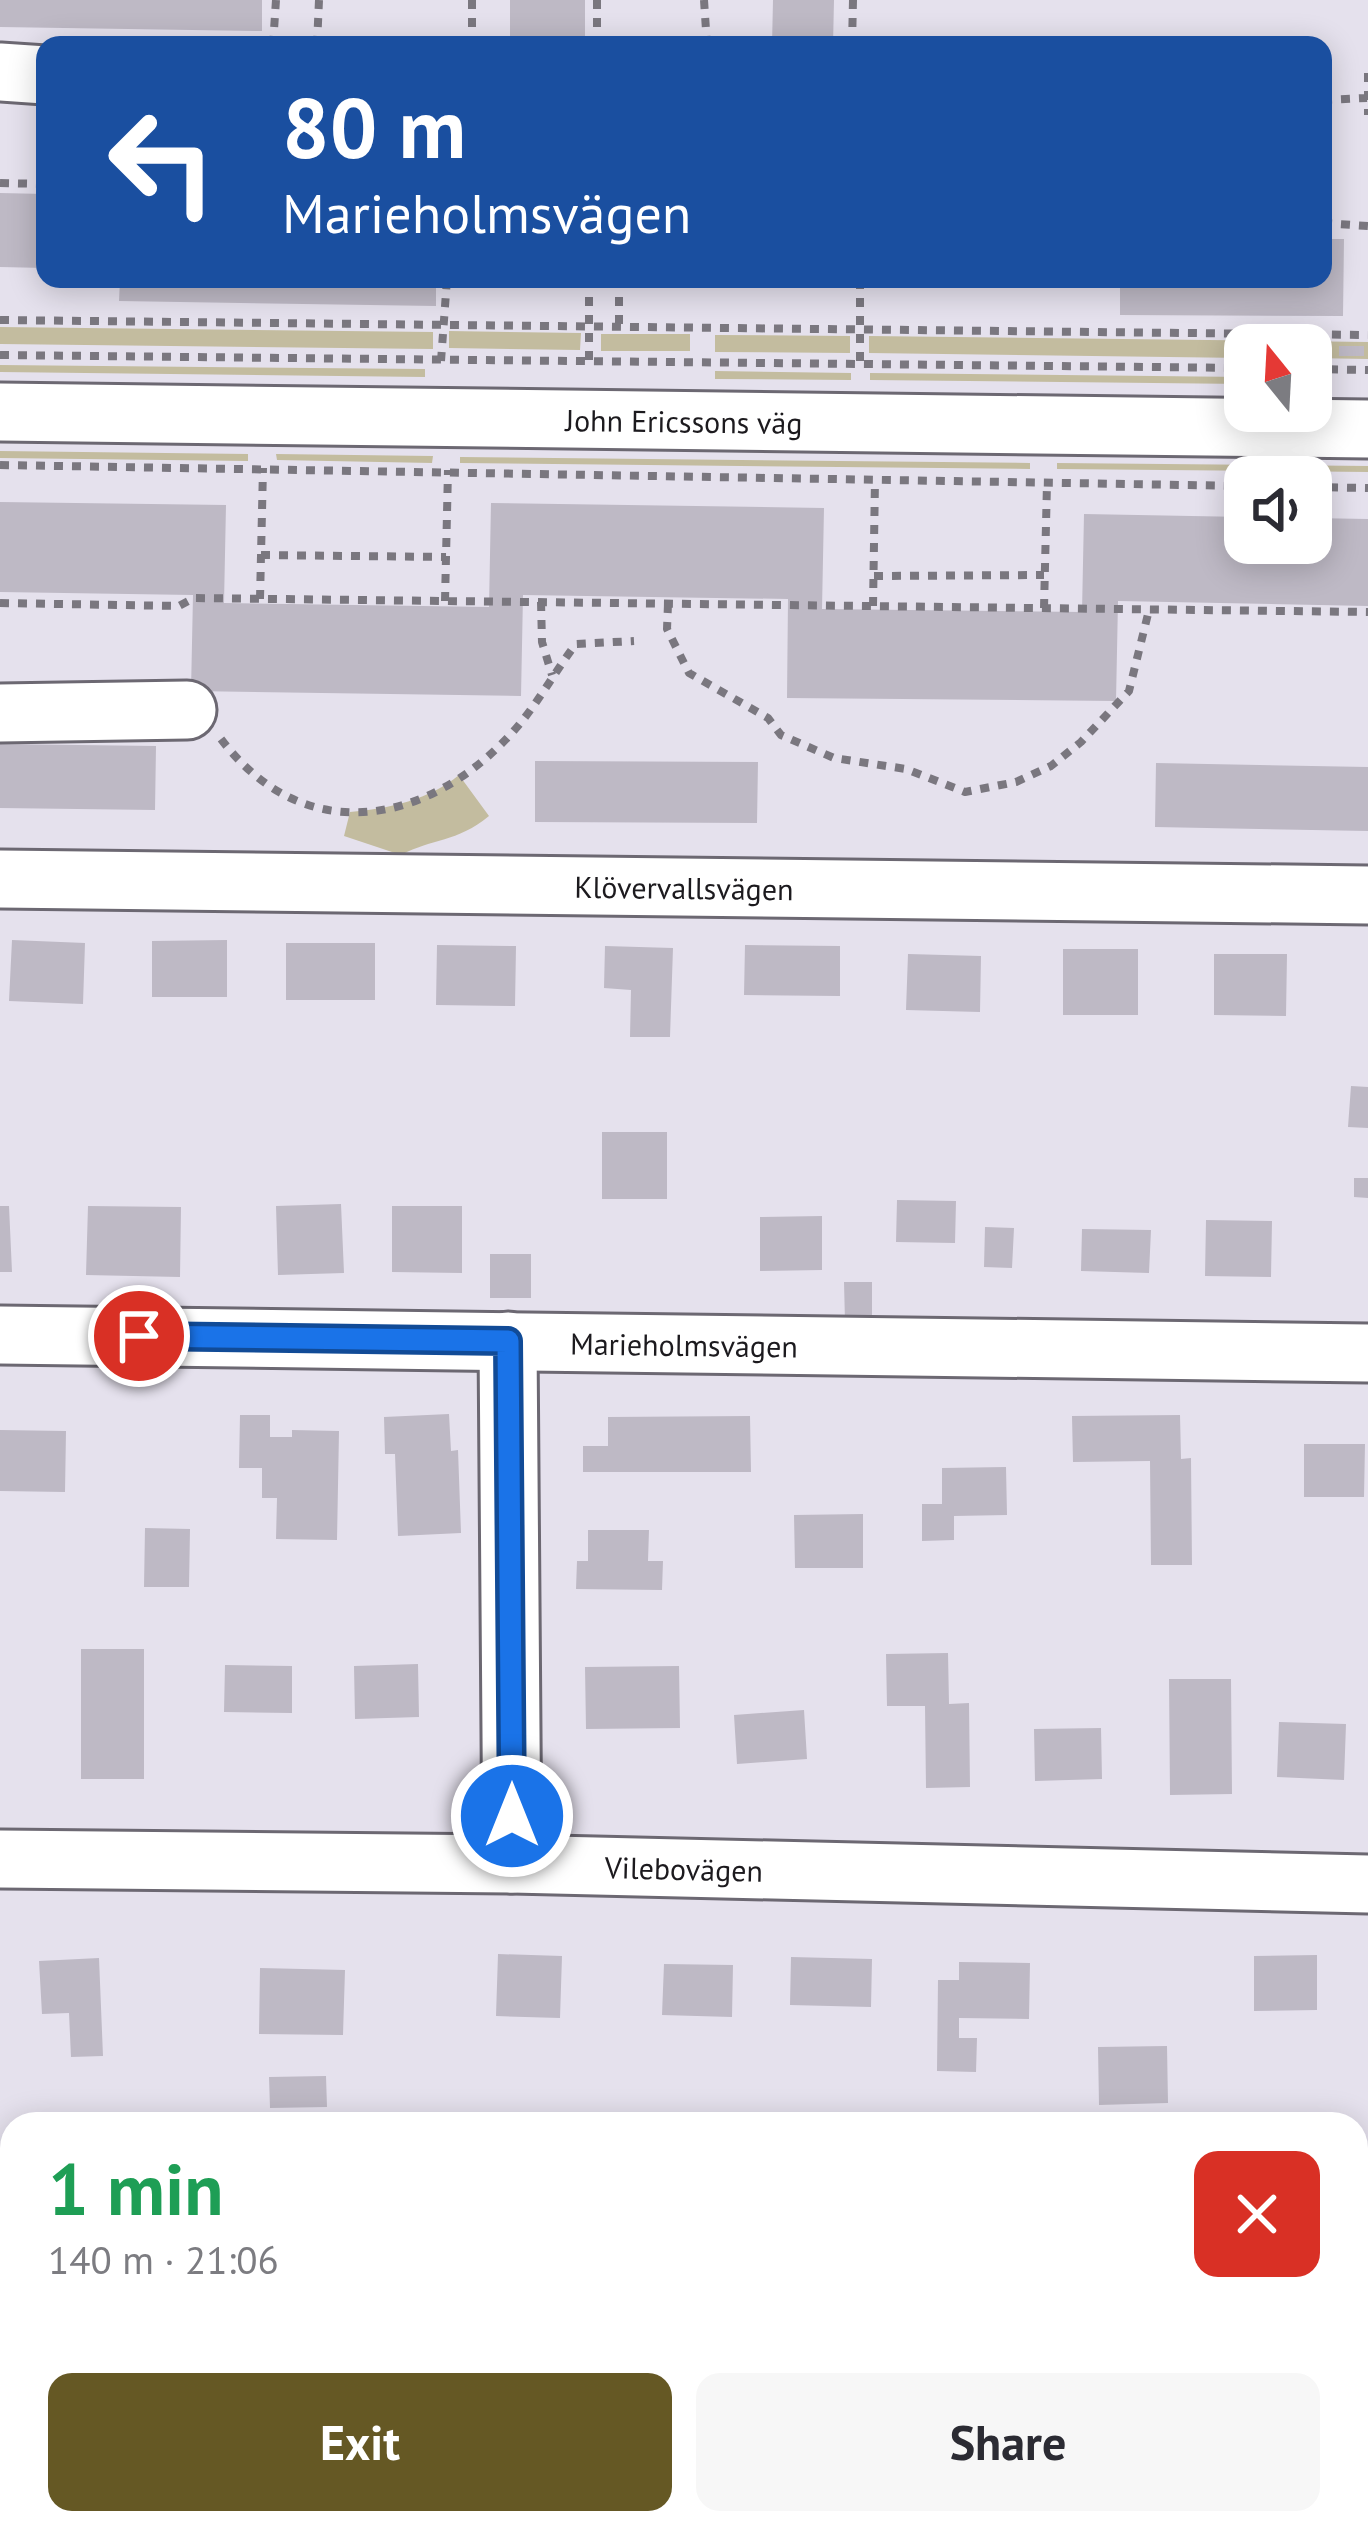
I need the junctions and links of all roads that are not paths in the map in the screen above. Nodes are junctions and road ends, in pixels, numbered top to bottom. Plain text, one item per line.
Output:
1 (0, 72) edge
2 (36, 74) edge
3 (0, 412) edge
4 (1368, 429) edge
5 (0, 713) edge
6 (199, 716) road end
7 (0, 879) edge
8 (1368, 895) edge
9 (0, 1335) edge
10 (508, 1341) junction
11 (1368, 1352) edge
12 (0, 1858) edge
13 (512, 1864) junction
14 (1368, 1884) edge

1 - 2 street
3 - 4 street, John Ericssons väg
5 - 6 street
7 - 8 street, Klövervallsvägen
9 - 10 street, Marieholmsvägen
10 - 11 street, Marieholmsvägen
10 - 13 street
12 - 13 street, Vilebovägen
13 - 14 street, Vilebovägen

